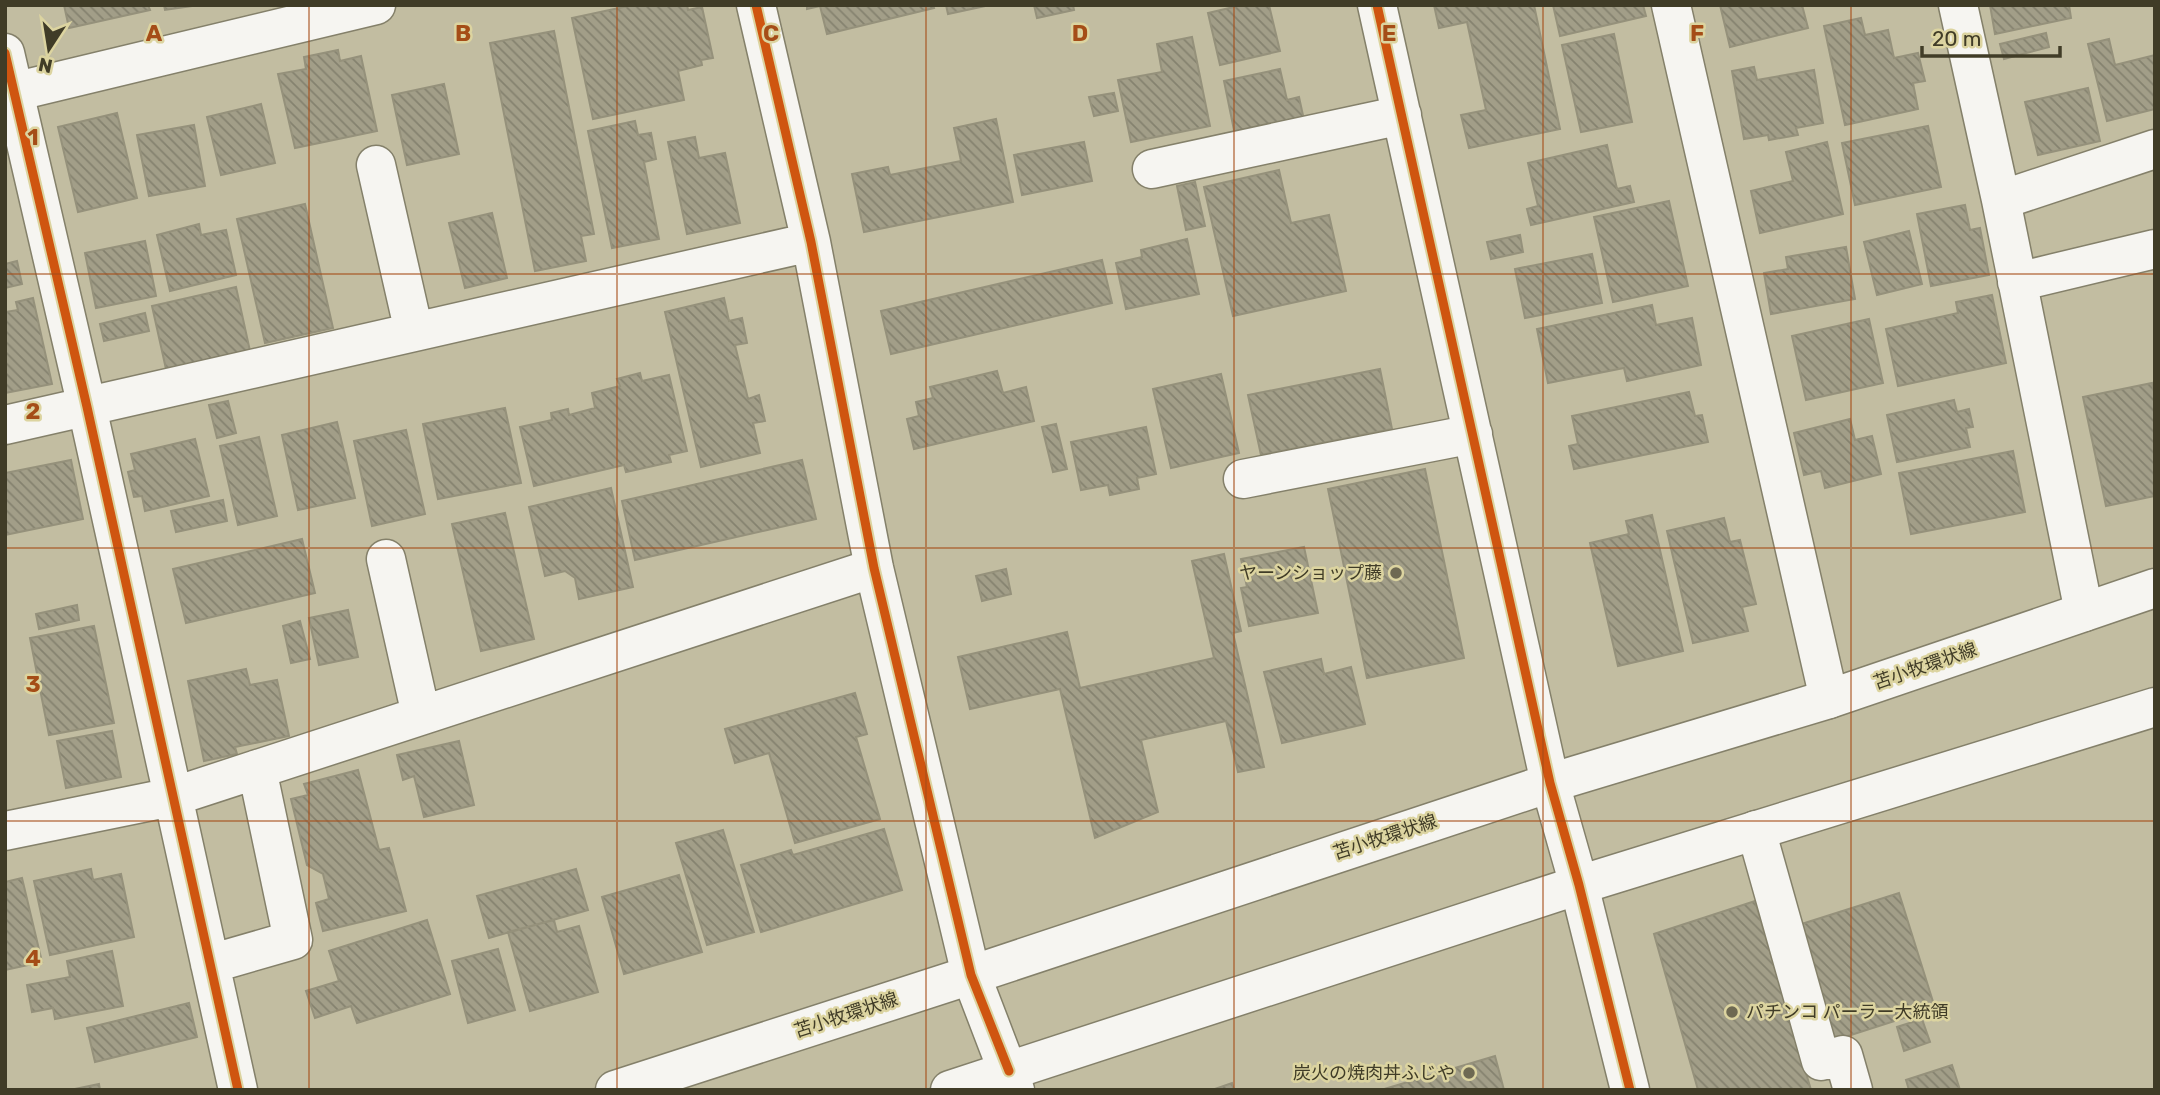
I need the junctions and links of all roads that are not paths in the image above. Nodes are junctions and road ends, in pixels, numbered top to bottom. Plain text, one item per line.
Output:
1 (376, 5) edge
2 (757, 5) edge
3 (1377, 5) edge
4 (1671, 5) edge
5 (1958, 5) edge
6 (300, 14) edge
7 (5, 53) edge
8 (9, 93) edge
9 (1402, 116) junction
10 (2155, 149) edge
11 (376, 165) dead end
12 (1152, 169) dead end
13 (2001, 200) junction
14 (811, 242) junction
15 (2155, 249) edge
16 (2017, 282) junction
17 (414, 332) junction
18 (87, 407) junction
19 (5, 425) edge
20 (1473, 434) junction
21 (1243, 479) dead end
22 (386, 559) dead end
23 (874, 568) junction
24 (2155, 588) edge
25 (2084, 612) junction
26 (1829, 699) junction
27 (2155, 707) edge
28 (421, 715) junction
29 (257, 769) junction
30 (1550, 783) junction
31 (172, 797) junction
32 (1756, 830) junction
33 (5, 831) edge
34 (1579, 885) junction
35 (209, 964) junction
36 (971, 975) junction
37 (1012, 1080) edge
38 (238, 1090) edge
39 (615, 1090) edge
40 (950, 1090) edge
41 (1630, 1090) edge
42 (1853, 1090) edge

1 - 6 street
2 - 14 street
3 - 9 street
4 - 26 street
5 - 13 street
6 - 8 street
7 - 8 street
8 - 18 street
9 - 12 street
9 - 20 street
10 - 13 street
11 - 17 street
13 - 16 street
14 - 17 street
14 - 23 street
15 - 16 street
16 - 25 street
17 - 18 street
18 - 19 street
18 - 31 street
20 - 21 street
20 - 30 street
22 - 28 street
23 - 28 street
23 - 36 street
24 - 25 street, 苫小牧環状線
25 - 26 street, 苫小牧環状線
26 - 30 street, 苫小牧環状線
27 - 32 street
28 - 29 street
29 - 31 street
29 - 35 street
30 - 34 street
30 - 36 street, 苫小牧環状線
31 - 33 street
31 - 35 street
32 - 34 street
32 - 42 street
34 - 37 street
34 - 41 street
35 - 38 street
36 - 37 street
36 - 39 street, 苫小牧環状線
37 - 40 street

